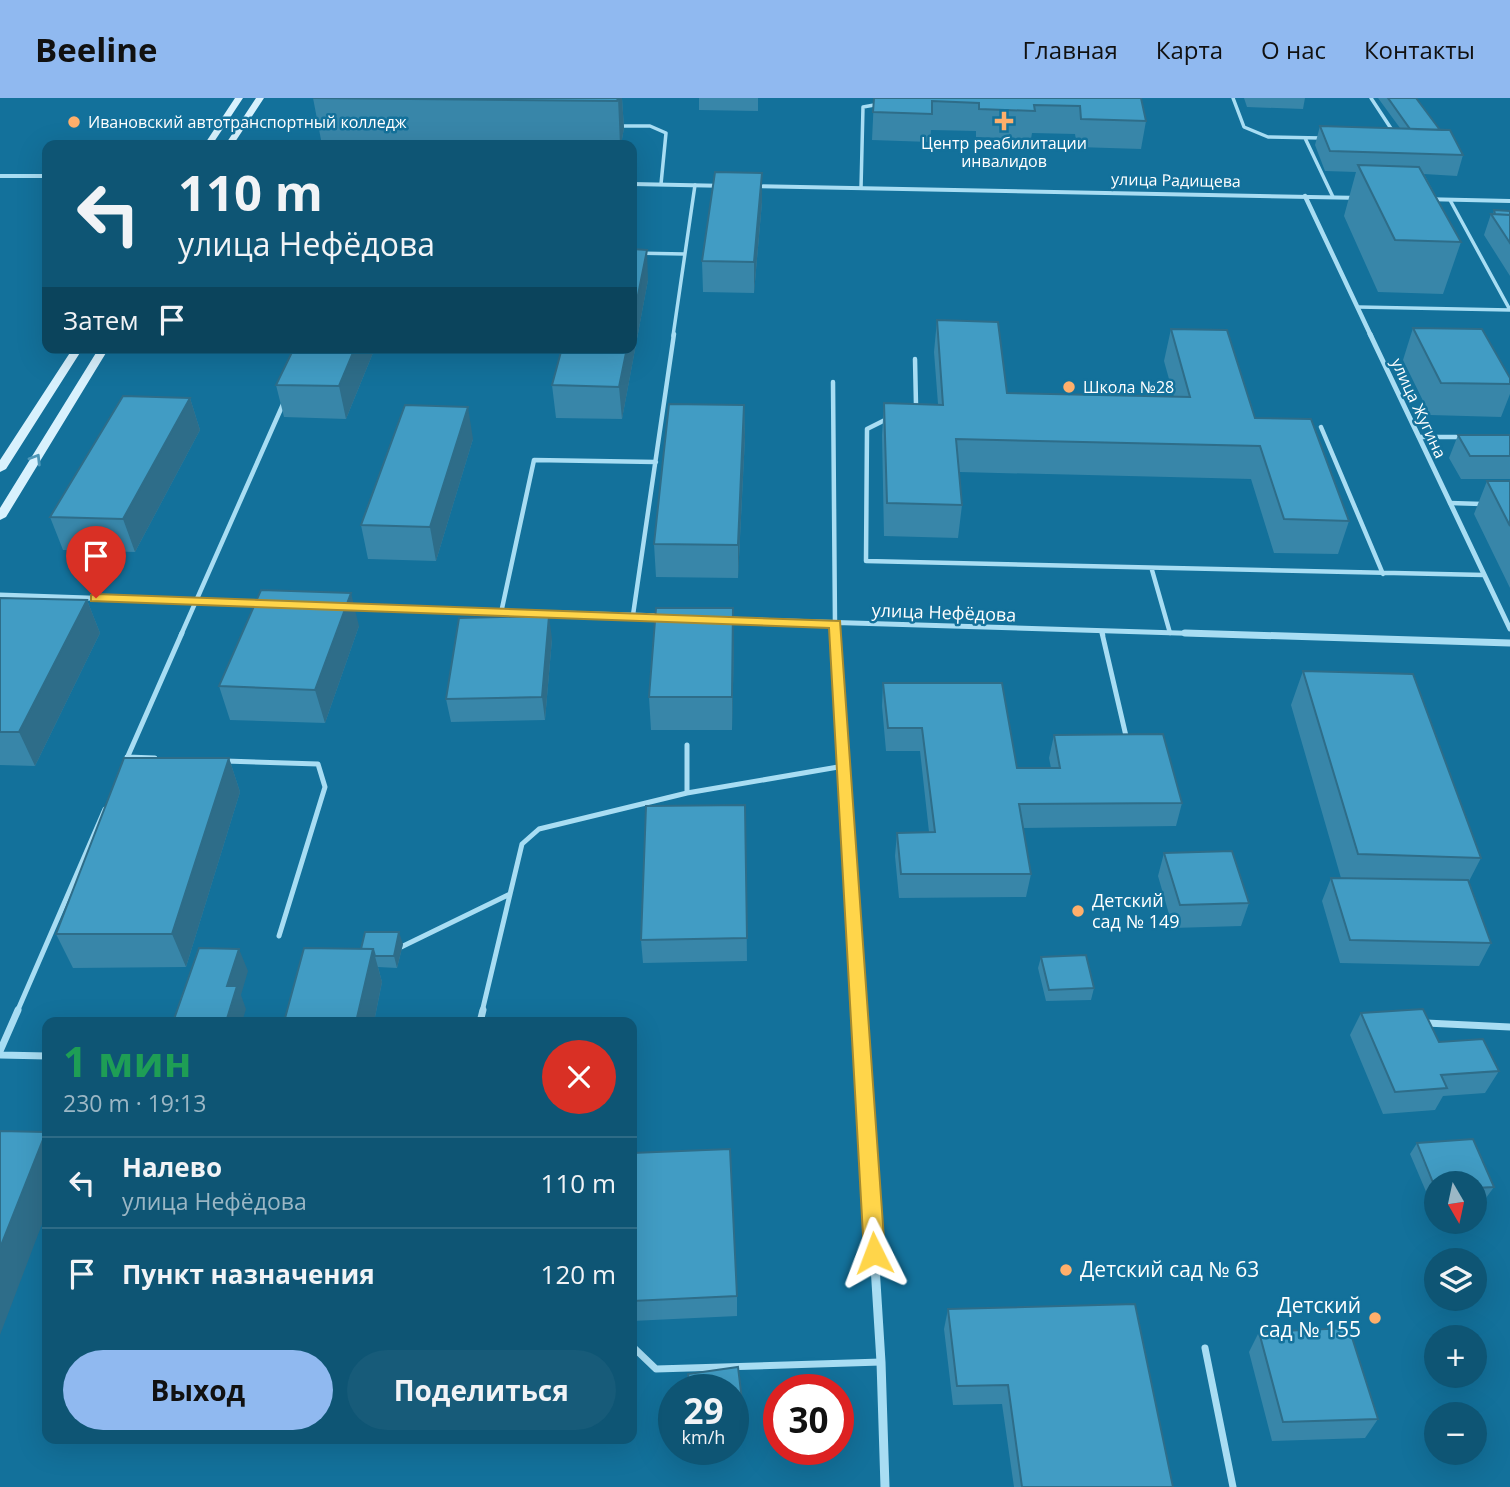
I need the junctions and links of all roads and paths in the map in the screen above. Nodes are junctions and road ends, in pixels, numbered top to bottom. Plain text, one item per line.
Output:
1 (239, 98) edge
2 (260, 98) edge
3 (1233, 98) edge
4 (1371, 98) edge
5 (888, 102) edge
6 (611, 125) edge
7 (1384, 137) edge
8 (1305, 138) junction
9 (1331, 138) edge
10 (211, 140) edge
11 (232, 140) edge
12 (0, 176) edge
13 (42, 176) edge
14 (637, 184) edge
15 (661, 184) junction
16 (695, 185) junction
17 (861, 188) junction
18 (1305, 196) junction
19 (1333, 197) junction
20 (1373, 198) edge
21 (1413, 199) edge
22 (1450, 200) junction
23 (1510, 201) edge
24 (637, 253) edge
25 (684, 254) junction
26 (1358, 307) junction
27 (1510, 310) edge
28 (74, 354) edge
29 (100, 354) edge
30 (915, 359) dead end
31 (832, 382) dead end
32 (288, 393) edge
33 (904, 411) edge
34 (892, 417) edge
35 (1321, 427) dead end
36 (1419, 437) junction
37 (1471, 437) edge
38 (656, 462) junction
39 (0, 470) edge
40 (1450, 503) junction
41 (1486, 504) dead end
42 (0, 517) edge
43 (1152, 569) junction
44 (1383, 573) junction
45 (1484, 575) junction
46 (0, 595) edge
47 (194, 601) junction
48 (264, 604) edge
49 (334, 607) edge
50 (501, 612) junction
51 (633, 615) junction
52 (673, 617) edge
53 (714, 619) edge
54 (835, 624) junction
55 (1510, 629) edge
56 (1102, 632) junction
57 (1170, 634) junction
58 (1510, 643) edge
59 (1126, 736) edge
60 (687, 745) dead end
61 (127, 757) junction
62 (168, 759) edge
63 (222, 761) edge
64 (844, 766) junction
65 (122, 770) edge
66 (687, 793) junction
67 (110, 796) edge
68 (510, 894) junction
69 (279, 936) dead end
70 (392, 952) edge
71 (481, 1017) edge
72 (1414, 1023) edge
73 (1510, 1027) edge
74 (0, 1053) edge
75 (42, 1056) edge
76 (1205, 1348) dead end
77 (637, 1351) edge
78 (881, 1362) junction
79 (885, 1487) edge
80 (1233, 1487) edge

1 - 10 main road
2 - 11 main road
3 - 8 lane
4 - 7 lane
5 - 17 lane
6 - 15 lane
8 - 9 lane
8 - 19 lane
12 - 13 street
14 - 15 street, улица Радищева
15 - 16 street, улица Радищева
16 - 17 street, улица Радищева
16 - 25 lane
17 - 18 street, улица Радищева
18 - 19 street, улица Радищева
18 - 26 street, улица Жугина
19 - 20 street, улица Радищева
21 - 22 street
22 - 23 street
22 - 27 lane
24 - 25 lane
25 - 38 lane
26 - 27 lane
26 - 36 street, улица Жугина
28 - 39 main road
42 -> 29 main road
30 - 33 lane
31 - 54 lane
32 - 47 lane
34 - 43 lane
35 - 44 lane
36 - 37 lane
36 - 40 street, улица Жугина
38 - 50 lane
38 - 51 lane
40 - 41 lane
40 - 45 street, улица Жугина
43 - 44 lane
43 - 57 lane
44 - 45 lane
45 - 55 street, улица Жугина
46 - 47 street
47 - 48 street
47 - 61 lane
49 - 50 street
50 - 51 street
51 - 52 street
53 - 54 street, улица Нефёдова
54 - 56 street, улица Нефёдова
54 - 64 street
56 - 57 street, улица Нефёдова
56 - 59 lane
57 - 58 street, улица Нефёдова
60 - 66 lane
61 - 62 lane
61 - 65 lane
63 - 69 lane
64 - 66 lane
64 - 78 street
66 - 68 lane
67 - 74 lane
68 - 70 lane
68 - 71 lane
72 - 73 lane
74 - 75 lane
76 - 80 lane
77 - 78 lane
78 - 79 street

